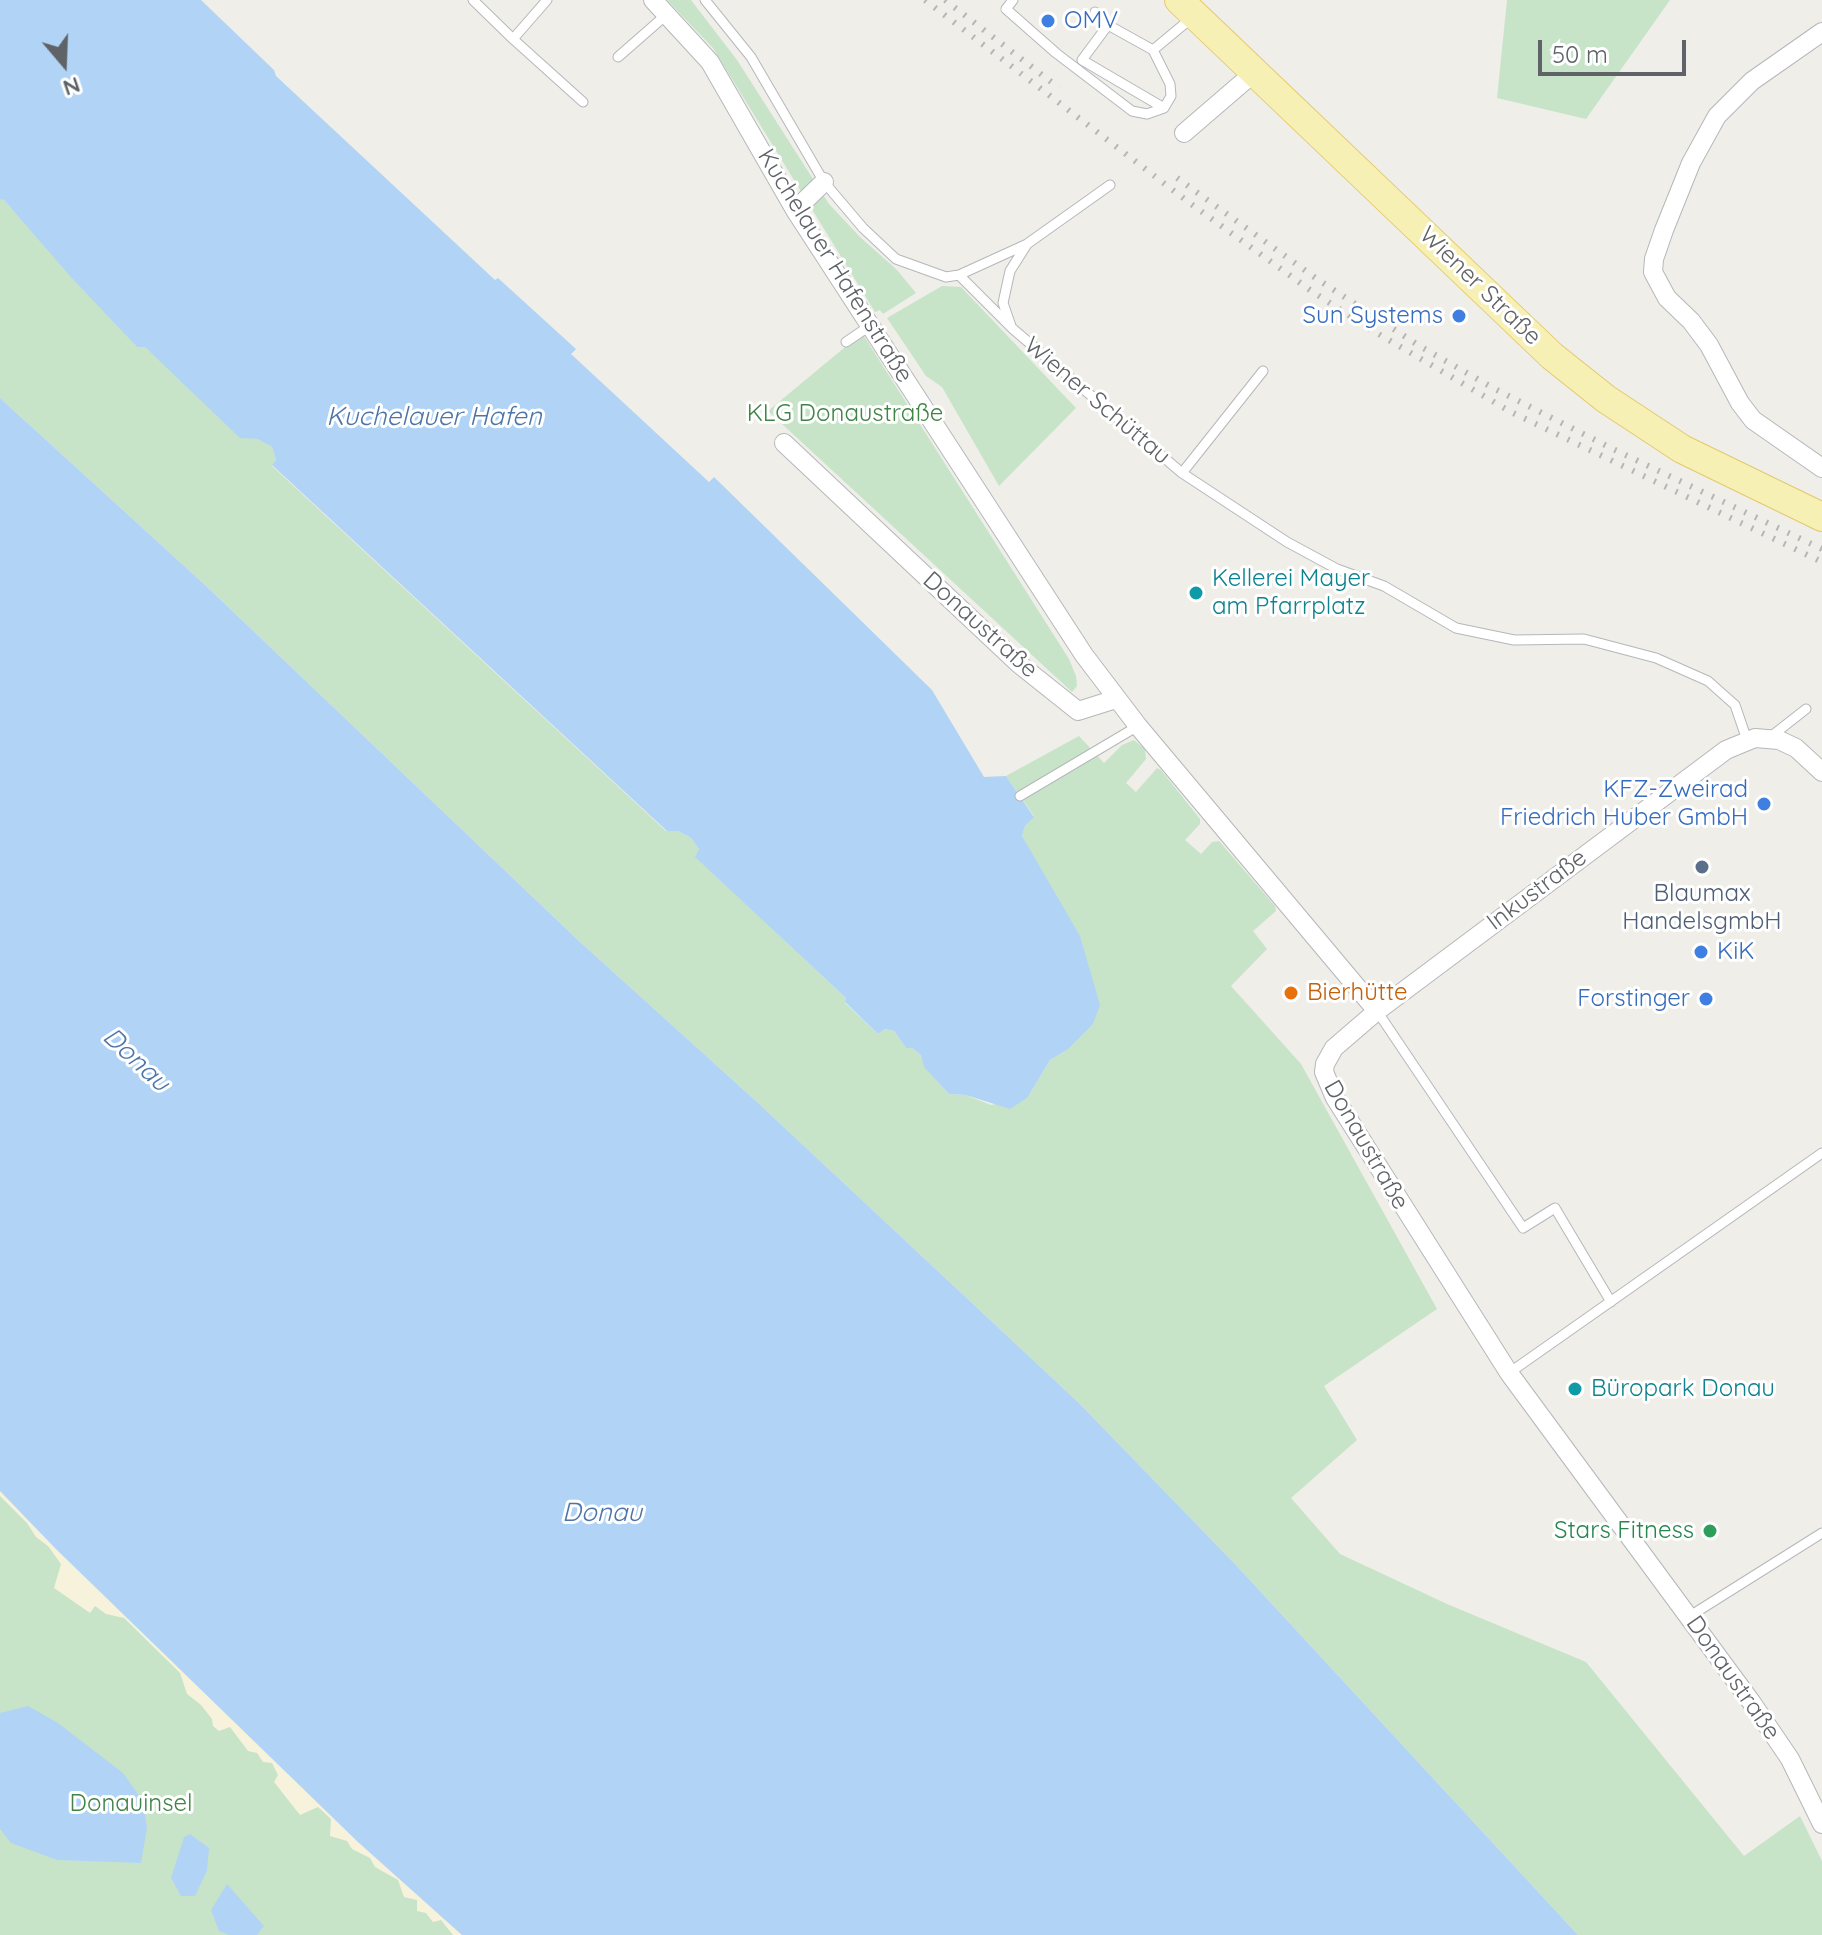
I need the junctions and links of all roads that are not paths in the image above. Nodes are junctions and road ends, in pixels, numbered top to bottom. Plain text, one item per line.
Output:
1 (473, 0) edge
2 (547, 0) edge
3 (653, 0) edge
4 (705, 0) edge
5 (1013, 0) edge
6 (1187, 8) edge
7 (1095, 12) dead end
8 (666, 15) junction
9 (1108, 25) junction
10 (1822, 32) edge
11 (513, 39) junction
12 (1153, 50) junction
13 (618, 57) dead end
14 (1256, 71) junction
15 (583, 102) dead end
16 (1164, 108) junction
17 (1184, 133) dead end
18 (824, 182) junction
19 (1110, 185) dead end
20 (795, 210) junction
21 (1027, 244) junction
22 (959, 275) junction
23 (871, 325) junction
24 (1013, 329) junction
25 (846, 342) dead end
26 (1263, 371) dead end
27 (784, 443) dead end
28 (1822, 468) edge
29 (1182, 473) junction
30 (1822, 517) edge
31 (1116, 699) junction
32 (1806, 709) dead end
33 (1138, 726) junction
34 (1769, 738) junction
35 (1747, 740) junction
36 (1822, 772) edge
37 (1020, 796) dead end
38 (1377, 1011) junction
39 (1822, 1153) edge
40 (1611, 1302) junction
41 (1509, 1373) junction
42 (1822, 1533) edge
43 (1690, 1616) junction
44 (1822, 1824) edge

1 - 11 lane
2 - 11 lane
3 - 8 street, Kuchelauer Hafenstraße
4 - 18 lane
5 - 16 lane
6 - 12 lane
6 - 14 main road, Wiener Straße
7 - 9 lane
8 - 13 lane
8 - 20 street, Kuchelauer Hafenstraße
9 - 12 lane
9 - 16 lane
10 - 28 street
11 - 15 lane
12 - 16 lane
14 - 17 street
14 - 30 main road, Wiener Straße
18 - 20 street
18 - 22 lane
19 - 21 lane, Wiener Schüttau
20 - 23 street, Kuchelauer Hafenstraße
21 - 22 lane, Wiener Schüttau
21 - 24 lane, Wiener Schüttau
22 - 24 lane, Wiener Schüttau
23 - 25 lane
23 - 31 street, Kuchelauer Hafenstraße
24 - 29 lane, Wiener Schüttau
26 - 29 lane, Wiener Schüttau
27 - 31 street, Donaustraße
29 - 35 lane, Wiener Schüttau
31 - 33 street
32 - 34 lane
33 - 37 lane
33 - 38 street
34 - 35 street, Inkustraße
34 - 36 street
35 - 38 street, Inkustraße
38 - 40 lane
38 - 41 street, Donaustraße
39 - 40 lane
40 - 41 lane
41 - 43 street, Donaustraße
42 - 43 lane
43 - 44 street, Donaustraße

